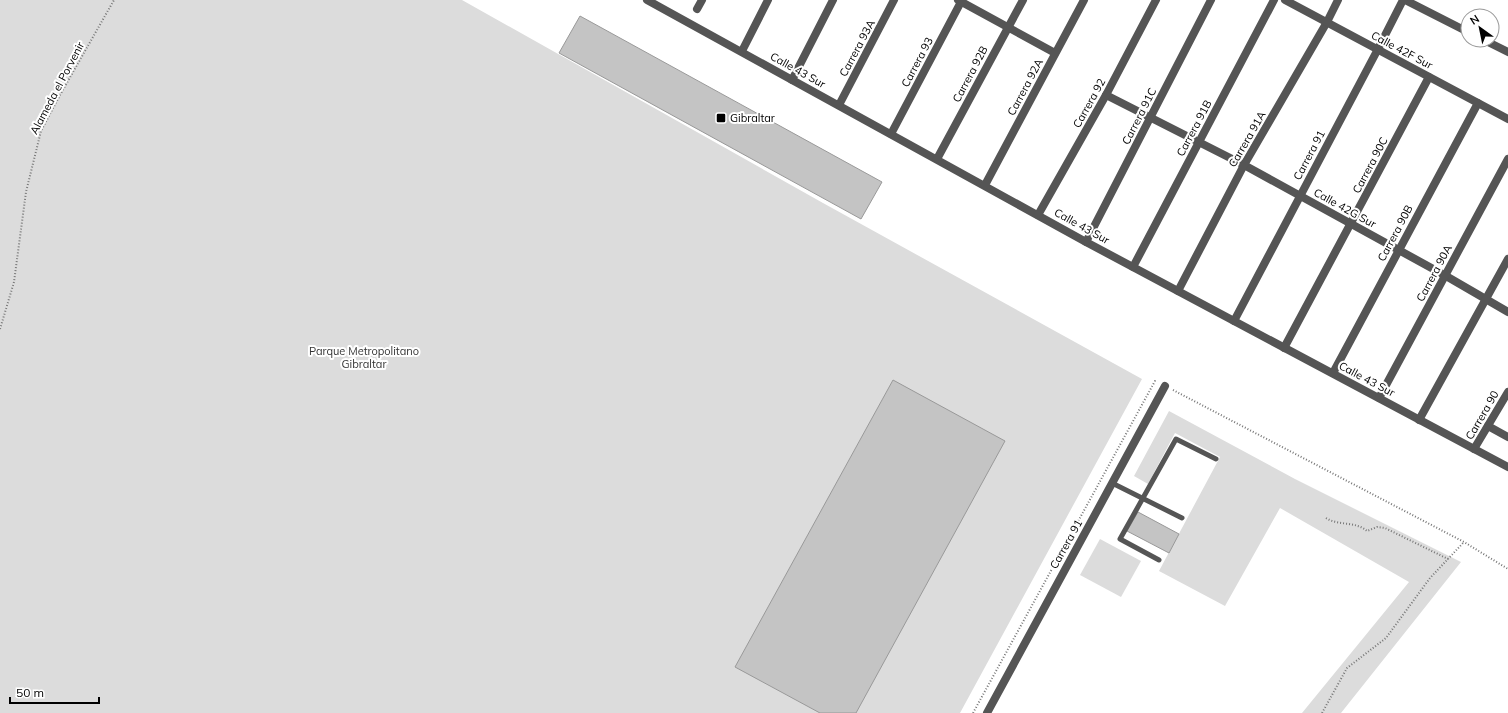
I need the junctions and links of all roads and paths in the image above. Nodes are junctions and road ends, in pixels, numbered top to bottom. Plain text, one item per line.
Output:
1 (114, 0) edge
2 (647, 0) edge
3 (702, 0) edge
4 (768, 0) edge
5 (833, 0) edge
6 (894, 0) edge
7 (1023, 0) edge
8 (1084, 0) edge
9 (1156, 0) edge
10 (1211, 0) edge
11 (1274, 0) edge
12 (1286, 0) edge
13 (1338, 0) edge
14 (1404, 0) edge
15 (960, 1) edge
16 (697, 9) dead end
17 (1327, 22) junction
18 (1008, 27) junction
19 (1460, 28) edge
20 (1378, 49) junction
21 (742, 51) junction
22 (1056, 53) junction
23 (1429, 77) junction
24 (792, 80) junction
25 (1106, 95) junction
26 (1478, 103) junction
27 (839, 106) junction
28 (1150, 117) junction
29 (1508, 120) edge
30 (892, 134) junction
31 (1199, 142) junction
32 (937, 159) junction
33 (1508, 159) edge
34 (1244, 165) junction
35 (985, 185) junction
36 (1299, 196) junction
37 (1038, 215) junction
38 (1351, 223) junction
39 (1086, 242) junction
40 (1398, 250) junction
41 (1508, 259) edge
42 (1133, 267) junction
43 (1446, 276) junction
44 (1178, 291) junction
45 (1485, 299) junction
46 (1508, 312) edge
47 (1234, 321) junction
48 (0, 329) edge
49 (1284, 348) junction
50 (1333, 373) junction
51 (1155, 381) dead end
52 (1165, 386) joint
53 (1508, 392) edge
54 (1379, 398) junction
55 (1419, 420) junction
56 (1488, 426) junction
57 (1508, 437) edge
58 (1474, 449) junction
59 (1216, 459) dead end
60 (1508, 467) edge
61 (1112, 483) junction
62 (1143, 498) junction
63 (1182, 518) dead end
64 (1326, 518) dead end
65 (1464, 542) junction
66 (1159, 560) dead end
67 (1448, 560) junction
68 (1508, 569) edge
69 (973, 713) edge
70 (987, 713) edge
71 (1322, 713) edge

1 - 48 path, Alameda el Porvenir
2 - 21 street, Calle 43 Sur
3 - 16 street
4 - 21 street
5 - 24 street
6 - 27 street, Carrera 93A
7 - 18 street, Carrera 92B
8 - 22 street, Carrera 92A
9 - 25 street, Carrera 92
10 - 28 street, Carrera 91C
11 - 31 street, Carrera 91B
12 - 17 street, Calle 42F Sur
13 - 17 street, Carrera 91A
14 - 19 street
14 - 20 street, Carrera 91
15 - 18 street
15 - 30 street, Carrera 93
17 - 20 street, Calle 42F Sur
17 - 34 street, Carrera 91A
18 - 22 street
18 - 32 street, Carrera 92B
20 - 23 street, Calle 42F Sur
20 - 36 street, Carrera 91
21 - 24 street, Calle 43 Sur
22 - 35 street, Carrera 92A
23 - 26 street, Calle 42F Sur
23 - 38 street, Carrera 90C
24 - 27 street, Calle 43 Sur
25 - 28 street, Calle 42G Sur
25 - 37 street, Carrera 92
26 - 29 street, Calle 42F Sur
26 - 40 street, Carrera 90B
27 - 30 street, Calle 43 Sur
28 - 31 street, Calle 42G Sur
28 - 39 street, Carrera 91C
30 - 32 street, Calle 43 Sur
31 - 34 street, Calle 42G Sur
31 - 42 street, Carrera 91B
32 - 35 street, Calle 43 Sur
33 - 43 street, Carrera 90A
34 - 36 street, Calle 42G Sur
34 - 44 street, Carrera 91A
35 - 37 street, Calle 43 Sur
36 - 38 street, Calle 42G Sur
36 - 47 street, Carrera 91
37 - 39 street, Calle 43 Sur
38 - 40 street, Calle 42G Sur
38 - 49 street, Carrera 90C
39 - 42 street, Calle 43 Sur
40 - 43 street, Calle 42G Sur
40 - 50 street, Carrera 90B
41 - 45 street
42 - 44 street, Calle 43 Sur
43 - 45 street, Calle 42G Sur
43 - 54 street, Carrera 90A
44 - 47 street, Calle 43 Sur
45 - 46 street, Calle 42G Sur
45 - 55 street
47 - 49 street, Calle 43 Sur
49 - 50 street, Calle 43 Sur
50 - 54 street, Calle 43 Sur
51 - 69 path
52 - 61 street, Carrera 91
52 - 65 path
53 - 56 street, Carrera 90
54 - 55 street, Calle 43 Sur
55 - 58 street, Calle 43 Sur
56 - 57 street
56 - 58 street, Carrera 90
58 - 60 street, Calle 43 Sur
59 - 62 lane
61 - 62 lane
61 - 70 street, Carrera 91
62 - 63 lane
62 - 66 lane
64 - 67 path
65 - 67 path
65 - 68 path
67 - 71 path

